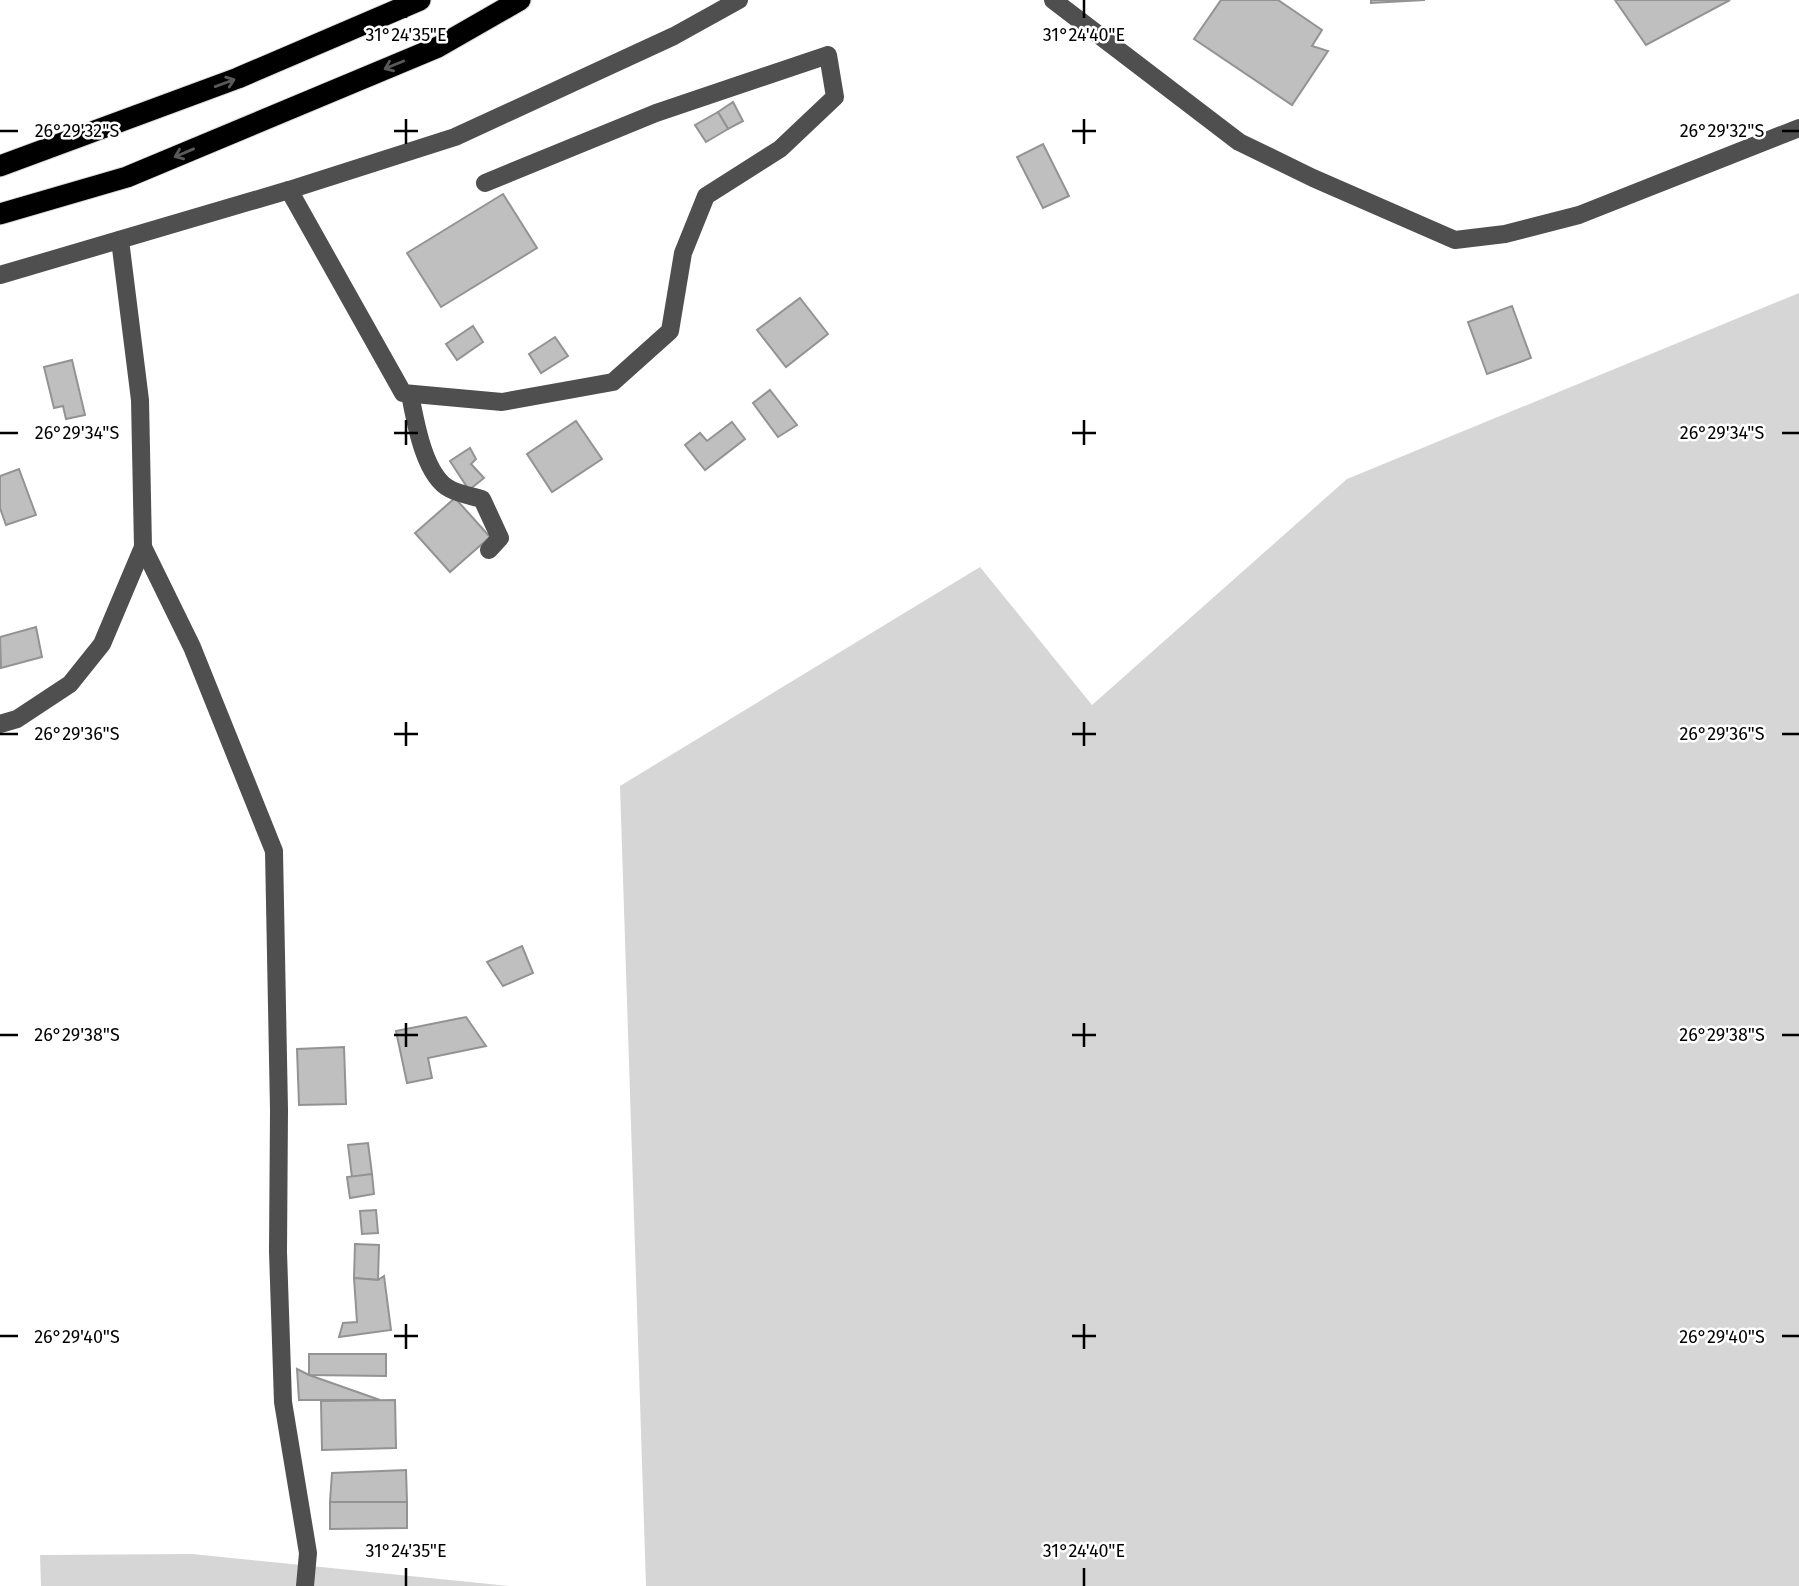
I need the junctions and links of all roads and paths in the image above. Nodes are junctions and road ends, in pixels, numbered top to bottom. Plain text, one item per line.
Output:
1 (420, 0) edge
2 (520, 0) edge
3 (739, 0) edge
4 (1053, 0) edge
5 (1799, 128) edge
6 (0, 166) edge
7 (485, 183) dead end
8 (289, 190) junction
9 (0, 214) edge
10 (120, 240) junction
11 (0, 275) edge
12 (410, 394) junction
13 (143, 547) junction
14 (489, 550) dead end
15 (0, 724) edge
16 (305, 1586) edge

6 -> 1 highway
2 -> 9 highway
3 - 8 street
4 - 5 street
7 - 12 street
8 - 10 street
8 - 12 street
10 - 11 street
10 - 13 street
12 - 14 street
13 - 15 street
13 - 16 street

